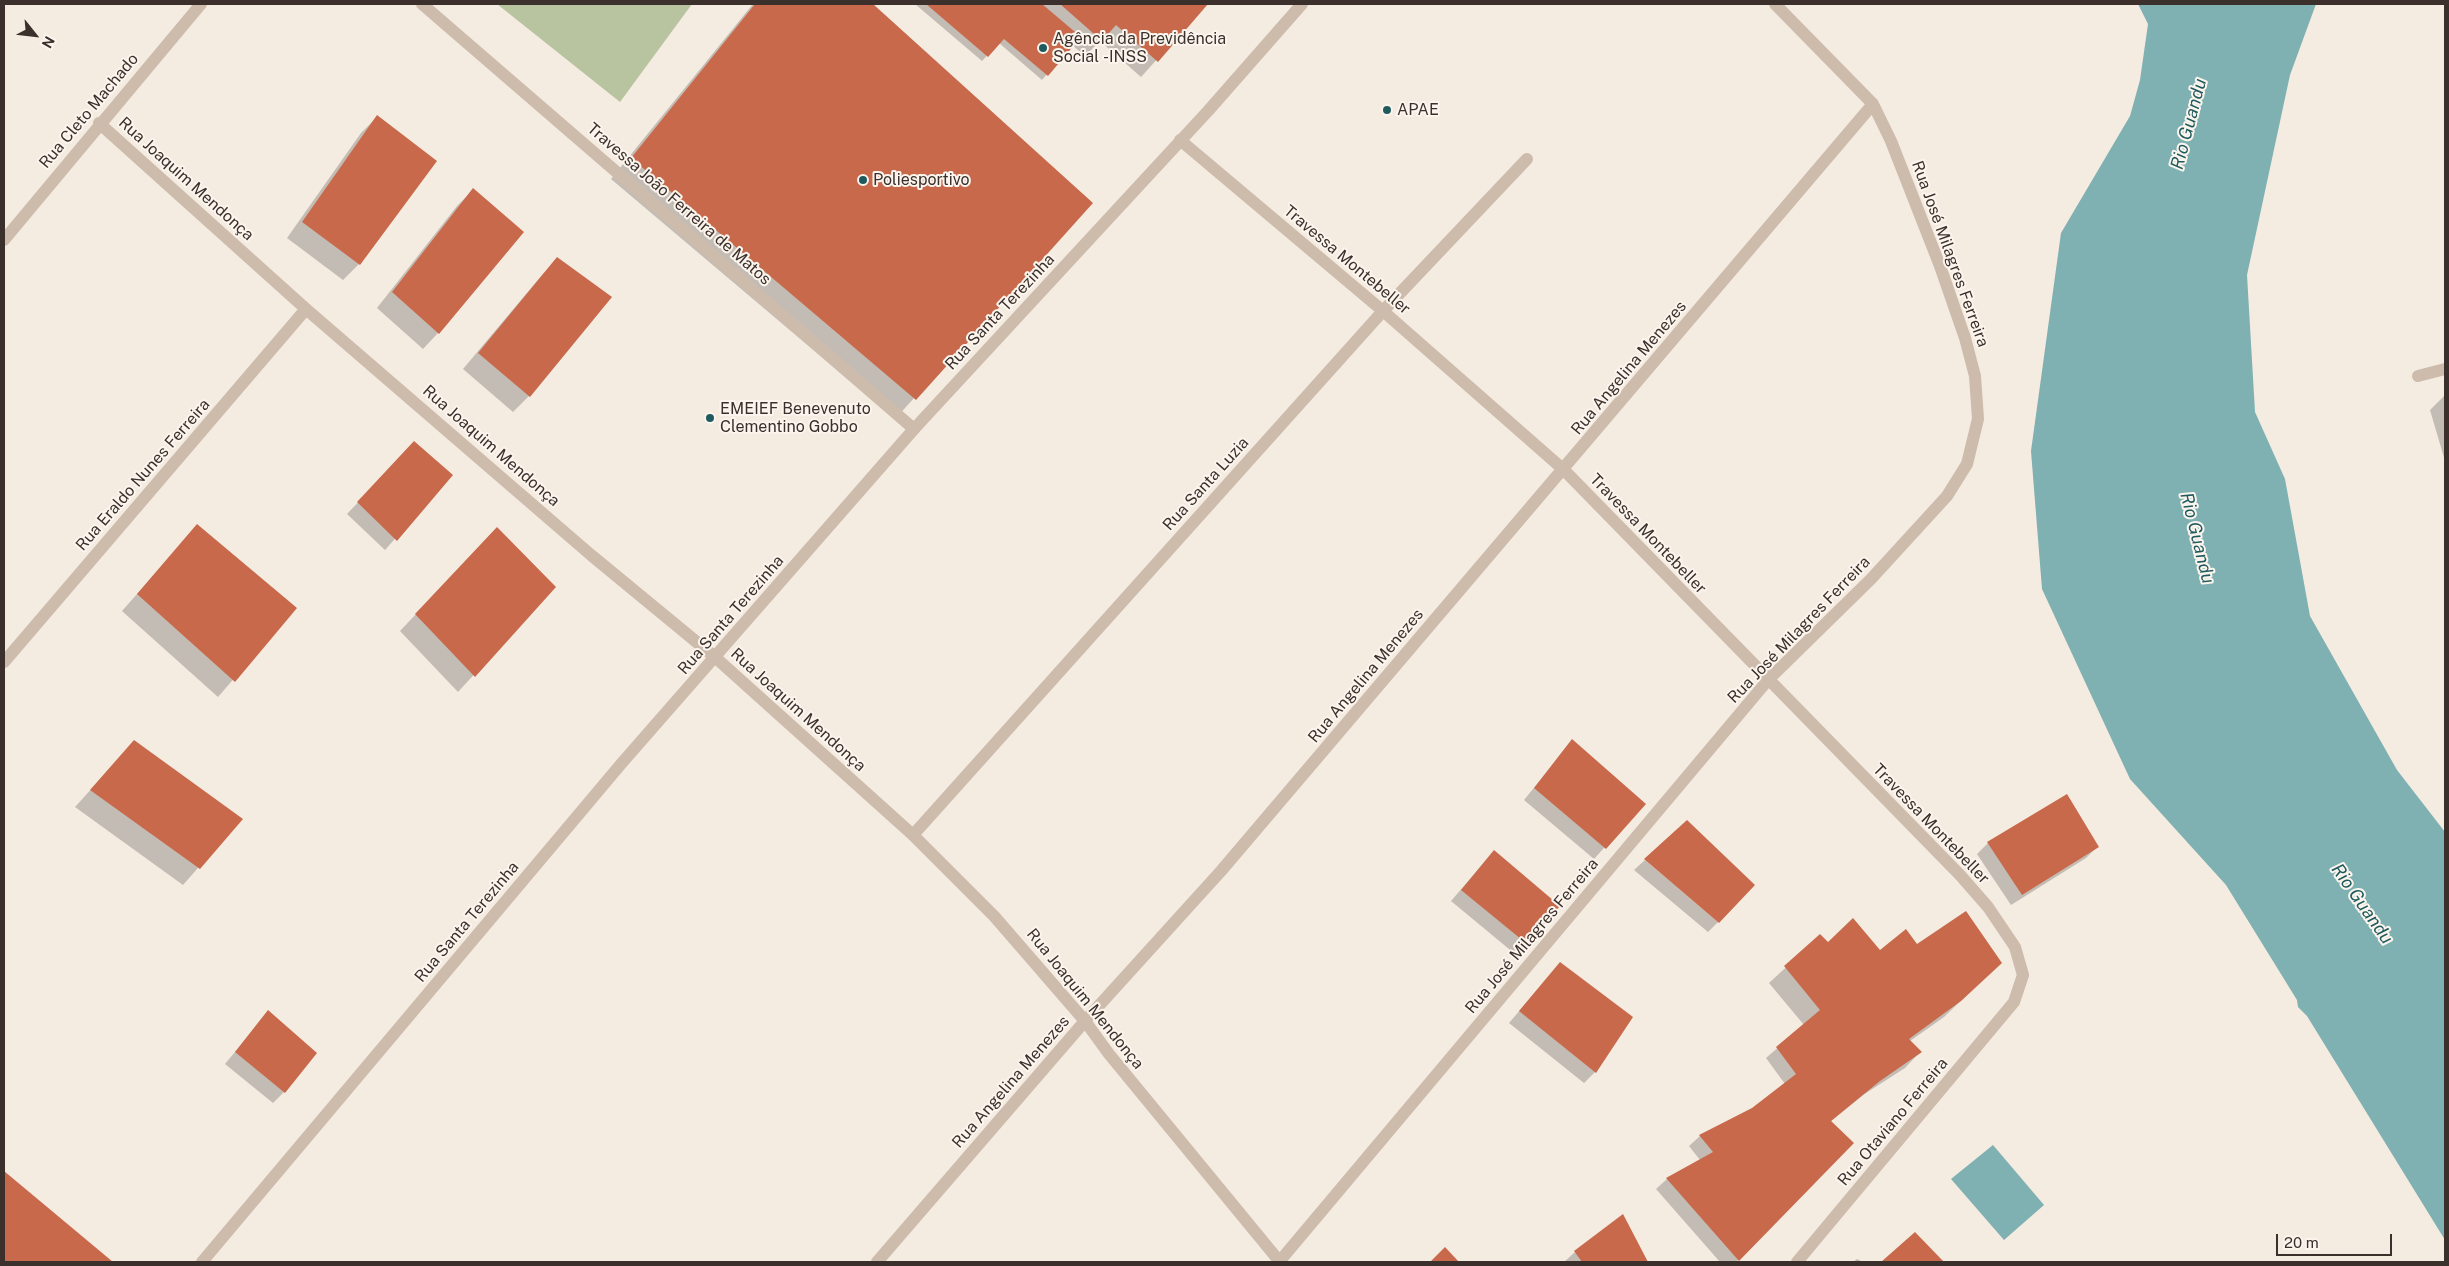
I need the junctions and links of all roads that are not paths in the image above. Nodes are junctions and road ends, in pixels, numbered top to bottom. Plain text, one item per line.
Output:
1 (201, 4) edge
2 (422, 4) edge
3 (1302, 4) edge
4 (1775, 4) edge
5 (1873, 104) junction
6 (99, 123) junction
7 (1180, 140) junction
8 (1527, 159) dead end
9 (4, 240) edge
10 (306, 309) junction
11 (1382, 311) junction
12 (2445, 368) edge
13 (2418, 376) dead end
14 (914, 429) junction
15 (1564, 470) junction
16 (716, 658) junction
17 (4, 662) edge
18 (1768, 680) junction
19 (913, 835) junction
20 (2014, 1002) joint
21 (1085, 1021) junction
22 (202, 1262) edge
23 (877, 1262) edge
24 (1279, 1262) edge
25 (1797, 1262) edge

1 - 6 street, Rua Cleto Machado
2 - 14 street, Travessa João Ferreira de Matos
3 - 7 street, Rua Santa Terezinha
4 - 5 street, Rua José Milagres Ferreira
5 - 15 street, Rua Angelina Menezes
5 - 18 street, Rua José Milagres Ferreira
6 - 9 street, Rua Cleto Machado
6 - 10 street, Rua Joaquim Mendonça
7 - 11 street, Travessa Montebeller
7 - 14 street, Rua Santa Terezinha
8 - 11 street, Rua Santa Luzia
10 - 16 street, Rua Joaquim Mendonça
10 - 17 street, Rua Eraldo Nunes Ferreira
11 - 15 street, Travessa Montebeller
11 - 19 street, Rua Santa Luzia
12 - 13 street
14 - 16 street, Rua Santa Terezinha
15 - 18 street, Travessa Montebeller
15 - 21 street, Rua Angelina Menezes
16 - 19 street, Rua Joaquim Mendonça
16 - 22 street, Rua Santa Terezinha
18 - 20 street, Travessa Montebeller
18 - 24 street, Rua José Milagres Ferreira
19 - 21 street, Rua Joaquim Mendonça
20 - 25 street, Rua Otaviano Ferreira
21 - 23 street, Rua Angelina Menezes
21 - 24 street, Rua Joaquim Mendonça

